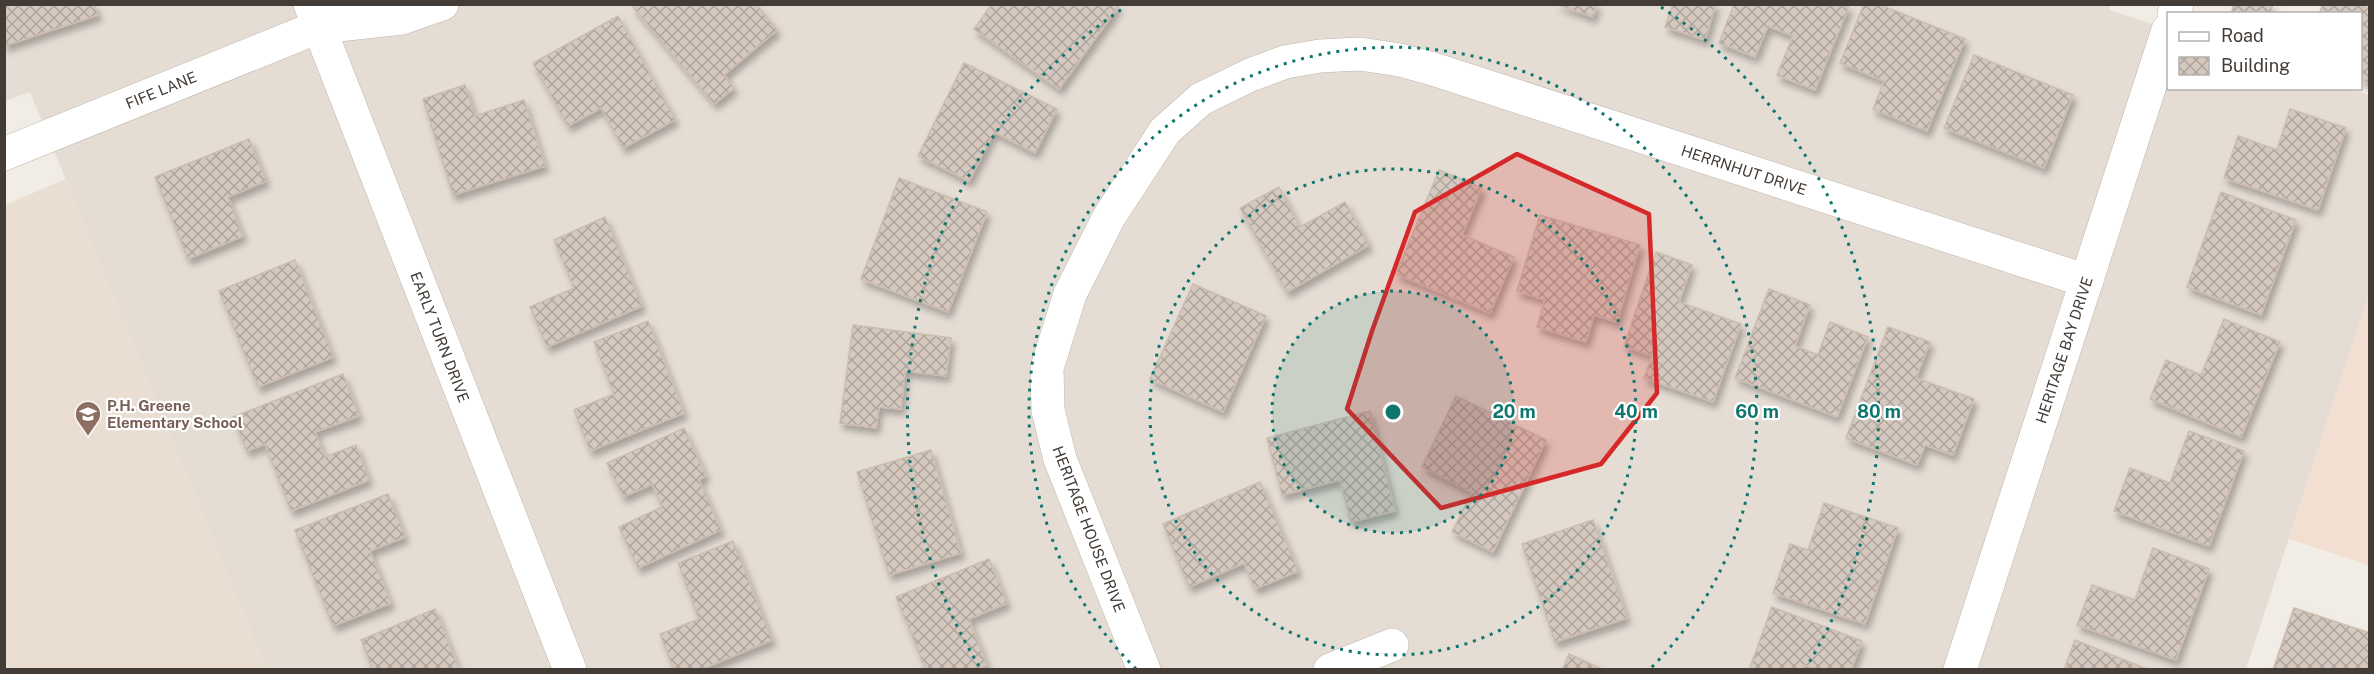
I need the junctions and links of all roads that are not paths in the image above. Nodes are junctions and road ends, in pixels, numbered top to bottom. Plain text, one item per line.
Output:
1 (364, 4) edge
2 (442, 4) edge
3 (314, 16) edge
4 (2167, 36) edge
5 (1400, 60) joint
6 (4, 154) edge
7 (2087, 281) junction
8 (1392, 645) dead end
9 (570, 669) edge
10 (1144, 669) edge
11 (1330, 669) edge
12 (1960, 669) edge

1 - 3 street, FIFE LANE
2 - 3 street, FIFE LANE
3 - 6 street, FIFE LANE
3 - 9 street, EARLY TURN DRIVE
4 - 7 street, HERITAGE BAY DRIVE
5 - 7 street, HERRNHUT DRIVE
5 - 10 street, HERITAGE HOUSE DRIVE
7 - 12 street, HERITAGE BAY DRIVE
8 - 11 street

